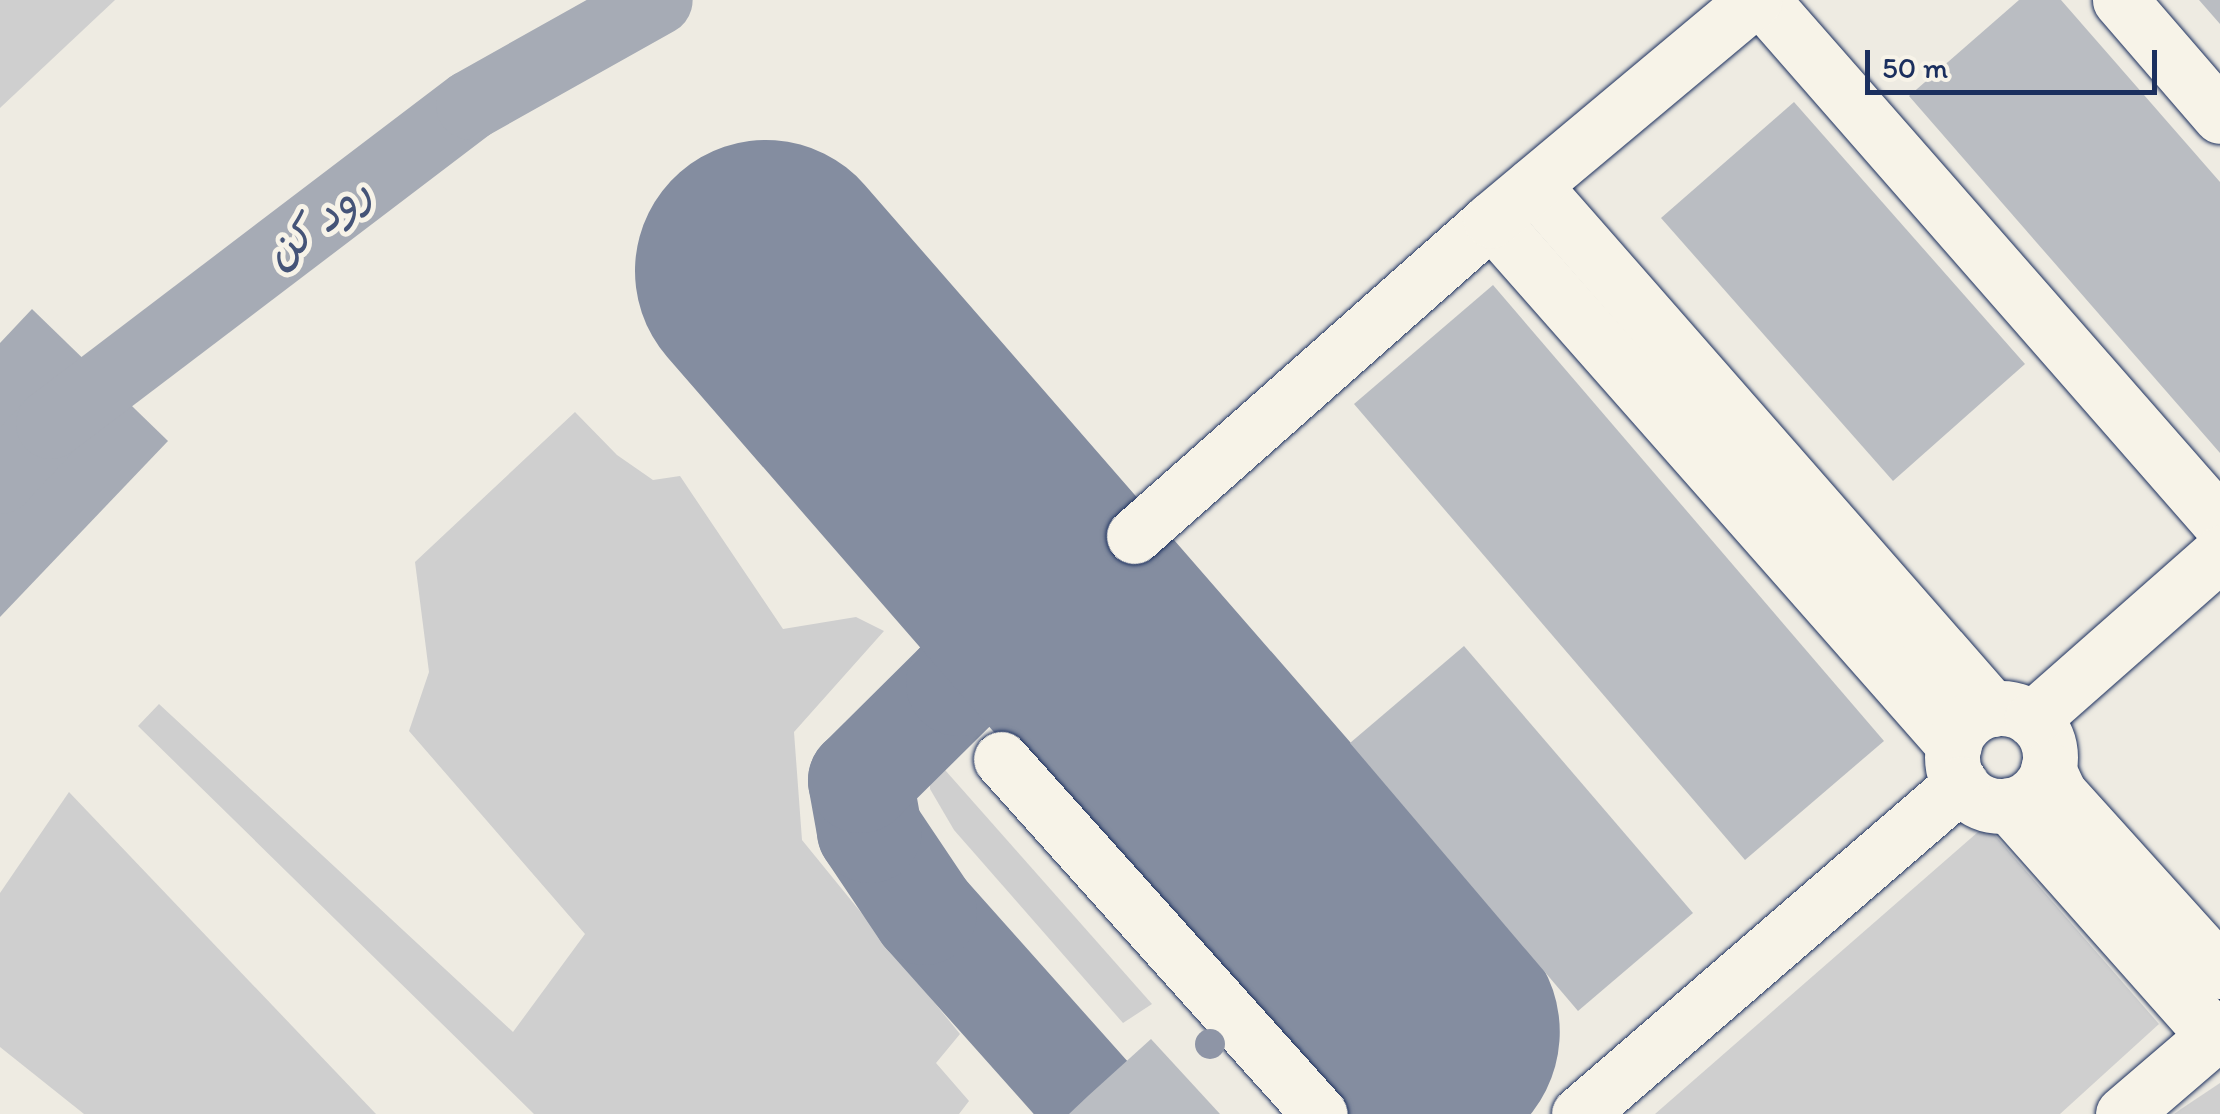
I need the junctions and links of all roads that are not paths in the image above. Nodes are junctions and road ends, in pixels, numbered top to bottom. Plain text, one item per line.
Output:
1 (1754, 0) edge
2 (1762, 0) edge
3 (2120, 0) edge
4 (2220, 116) edge
5 (1533, 185) junction
6 (1491, 220) junction
7 (2220, 523) edge
8 (1134, 536) dead end
9 (2220, 552) edge
10 (1999, 755) junction
11 (1001, 759) dead end
12 (2220, 971) edge
13 (2217, 1034) edge
14 (1320, 1114) edge
15 (1579, 1114) edge
16 (2124, 1114) edge

1 - 5 lane
2 - 7 lane
3 - 4 lane
5 - 6 lane
5 - 10 lane
6 - 8 lane
6 - 10 lane
9 - 10 lane
10 - 12 lane
10 - 13 lane
10 - 15 lane
11 - 14 lane
13 - 16 lane

